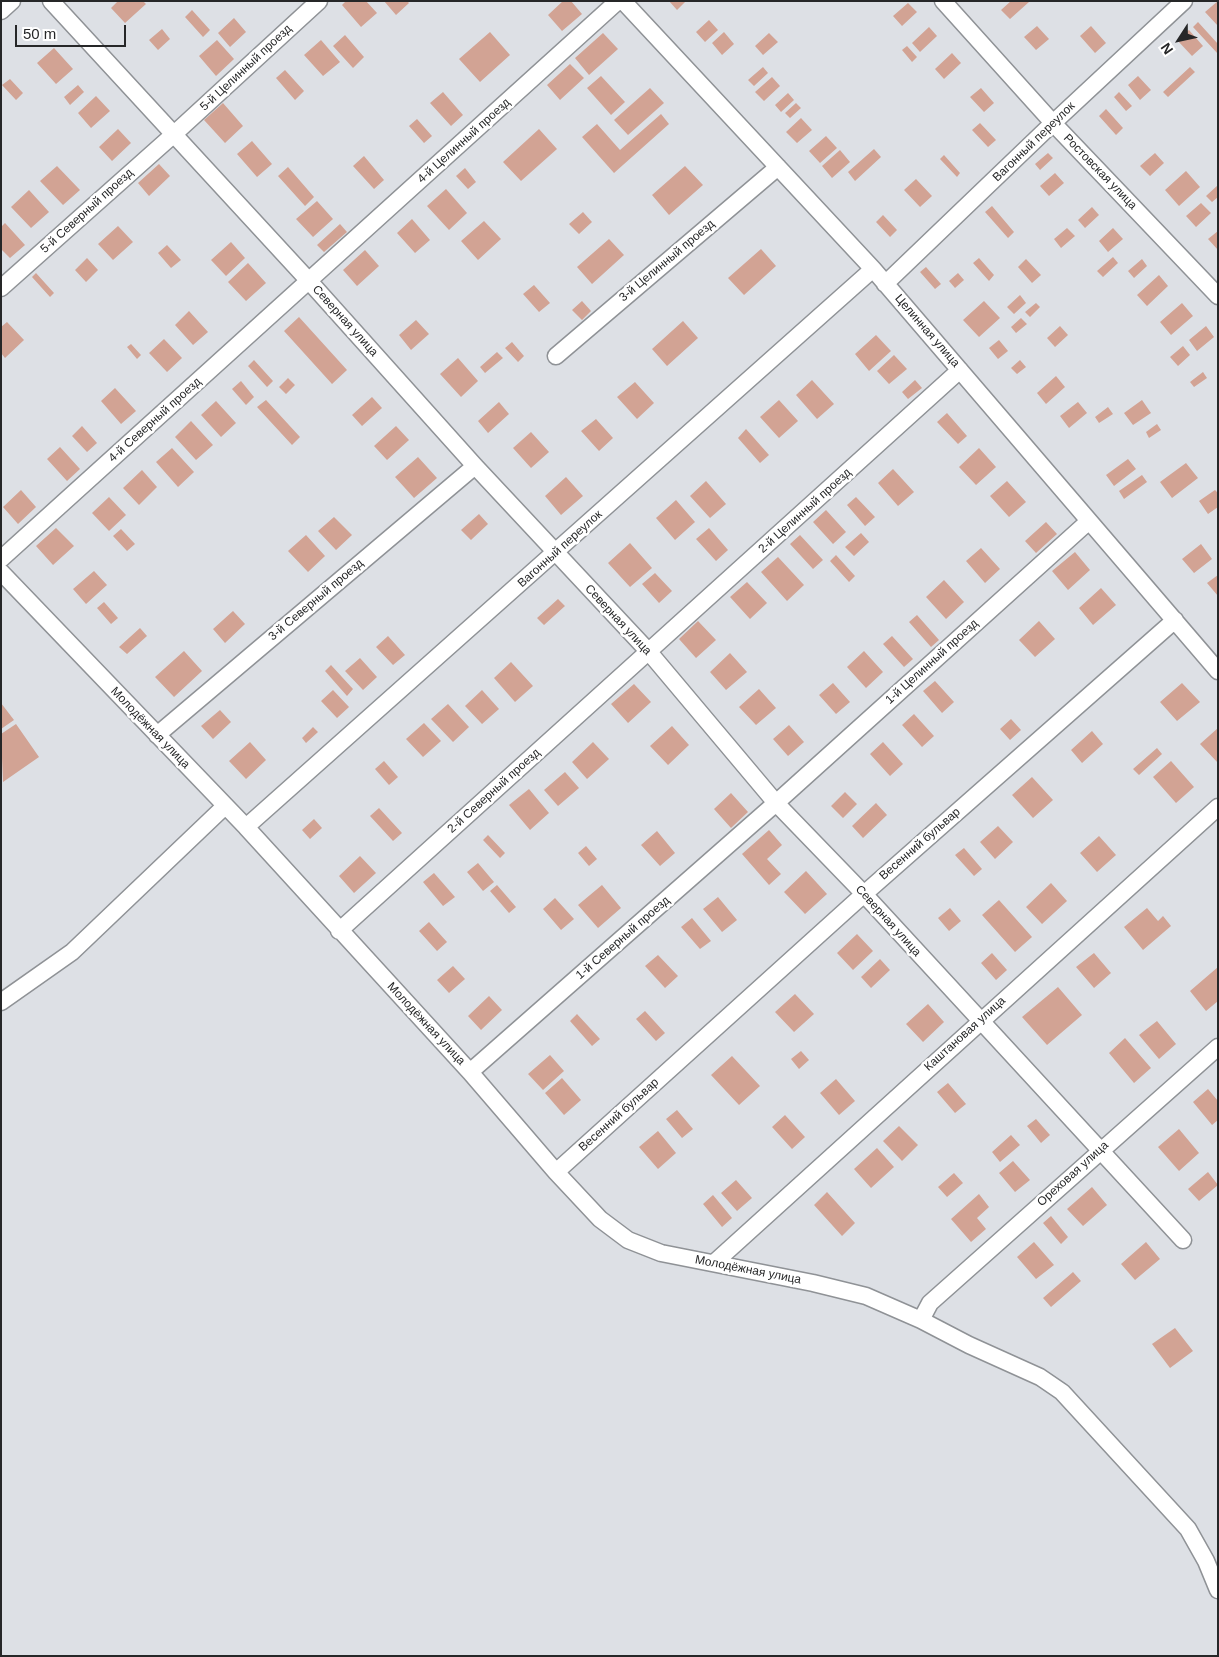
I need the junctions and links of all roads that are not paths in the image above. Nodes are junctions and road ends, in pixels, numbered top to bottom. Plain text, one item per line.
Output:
1 (12, 1) edge
2 (51, 1) edge
3 (319, 1) edge
4 (618, 1) edge
5 (623, 1) edge
6 (943, 1) edge
7 (1184, 1) edge
8 (1, 11) edge
9 (1053, 123) junction
10 (174, 135) junction
11 (778, 167) junction
12 (873, 269) junction
13 (309, 281) junction
14 (886, 284) junction
15 (1, 288) edge
16 (1218, 296) edge
17 (556, 356) dead end
18 (960, 370) junction
19 (475, 466) junction
20 (1089, 521) junction
21 (556, 554) junction
22 (1, 559) edge
23 (1, 572) edge
24 (1175, 620) junction
25 (649, 652) junction
26 (1218, 671) edge
27 (157, 734) junction
28 (776, 803) junction
29 (224, 807) junction
30 (1218, 807) edge
31 (246, 827) junction
32 (864, 894) junction
33 (339, 931) junction
34 (1, 1002) edge
35 (979, 1021) junction
36 (1218, 1046) edge
37 (470, 1072) junction
38 (1100, 1151) junction
39 (556, 1172) junction
40 (1182, 1240) dead end
41 (714, 1263) junction
42 (920, 1320) junction
43 (1218, 1590) edge

1 - 8 street
2 - 10 street, Северная улица
3 - 10 street, 5-й Целинный проезд
4 - 13 street, 4-й Целинный проезд
5 - 11 street, Целинная улица
6 - 9 street, Ростовская улица
7 - 9 street, Вагонный переулок
9 - 14 street, Вагонный переулок
9 - 16 street, Ростовская улица
10 - 13 street, Северная улица
10 - 15 street, 5-й Северный проезд
11 - 12 street, Целинная улица
11 - 17 street, 3-й Целинный проезд
12 - 14 street, Целинная улица
12 - 21 street, Вагонный переулок
13 - 19 street, Северная улица
13 - 22 street, 4-й Северный проезд
14 - 18 street, Целинная улица
18 - 20 street, Целинная улица
18 - 25 street, 2-й Целинный проезд
19 - 21 street, Северная улица
19 - 27 street, 3-й Северный проезд
20 - 24 street, Целинная улица
20 - 28 street, 1-й Целинный проезд
21 - 25 street, Северная улица
21 - 31 street, Вагонный переулок
23 - 27 street, Молодёжная улица
24 - 26 street, Целинная улица
24 - 32 street, Весенний бульвар
25 - 28 street, Северная улица
25 - 33 street, 2-й Северный проезд
27 - 29 street, Молодёжная улица
28 - 32 street, Северная улица
28 - 37 street, 1-й Северный проезд
29 - 31 street, Молодёжная улица
29 - 34 street
30 - 35 street, Каштановая улица
31 - 33 street, Молодёжная улица
32 - 35 street, Северная улица
32 - 39 street, Весенний бульвар
33 - 37 street, Молодёжная улица
35 - 38 street, Северная улица
35 - 41 street, Каштановая улица
36 - 38 street, Ореховая улица
37 - 39 street, Молодёжная улица
38 - 40 street, Северная улица
38 - 42 street, Ореховая улица
39 - 41 street, Молодёжная улица
41 - 42 street, Молодёжная улица
42 - 43 street, Молодёжная улица

